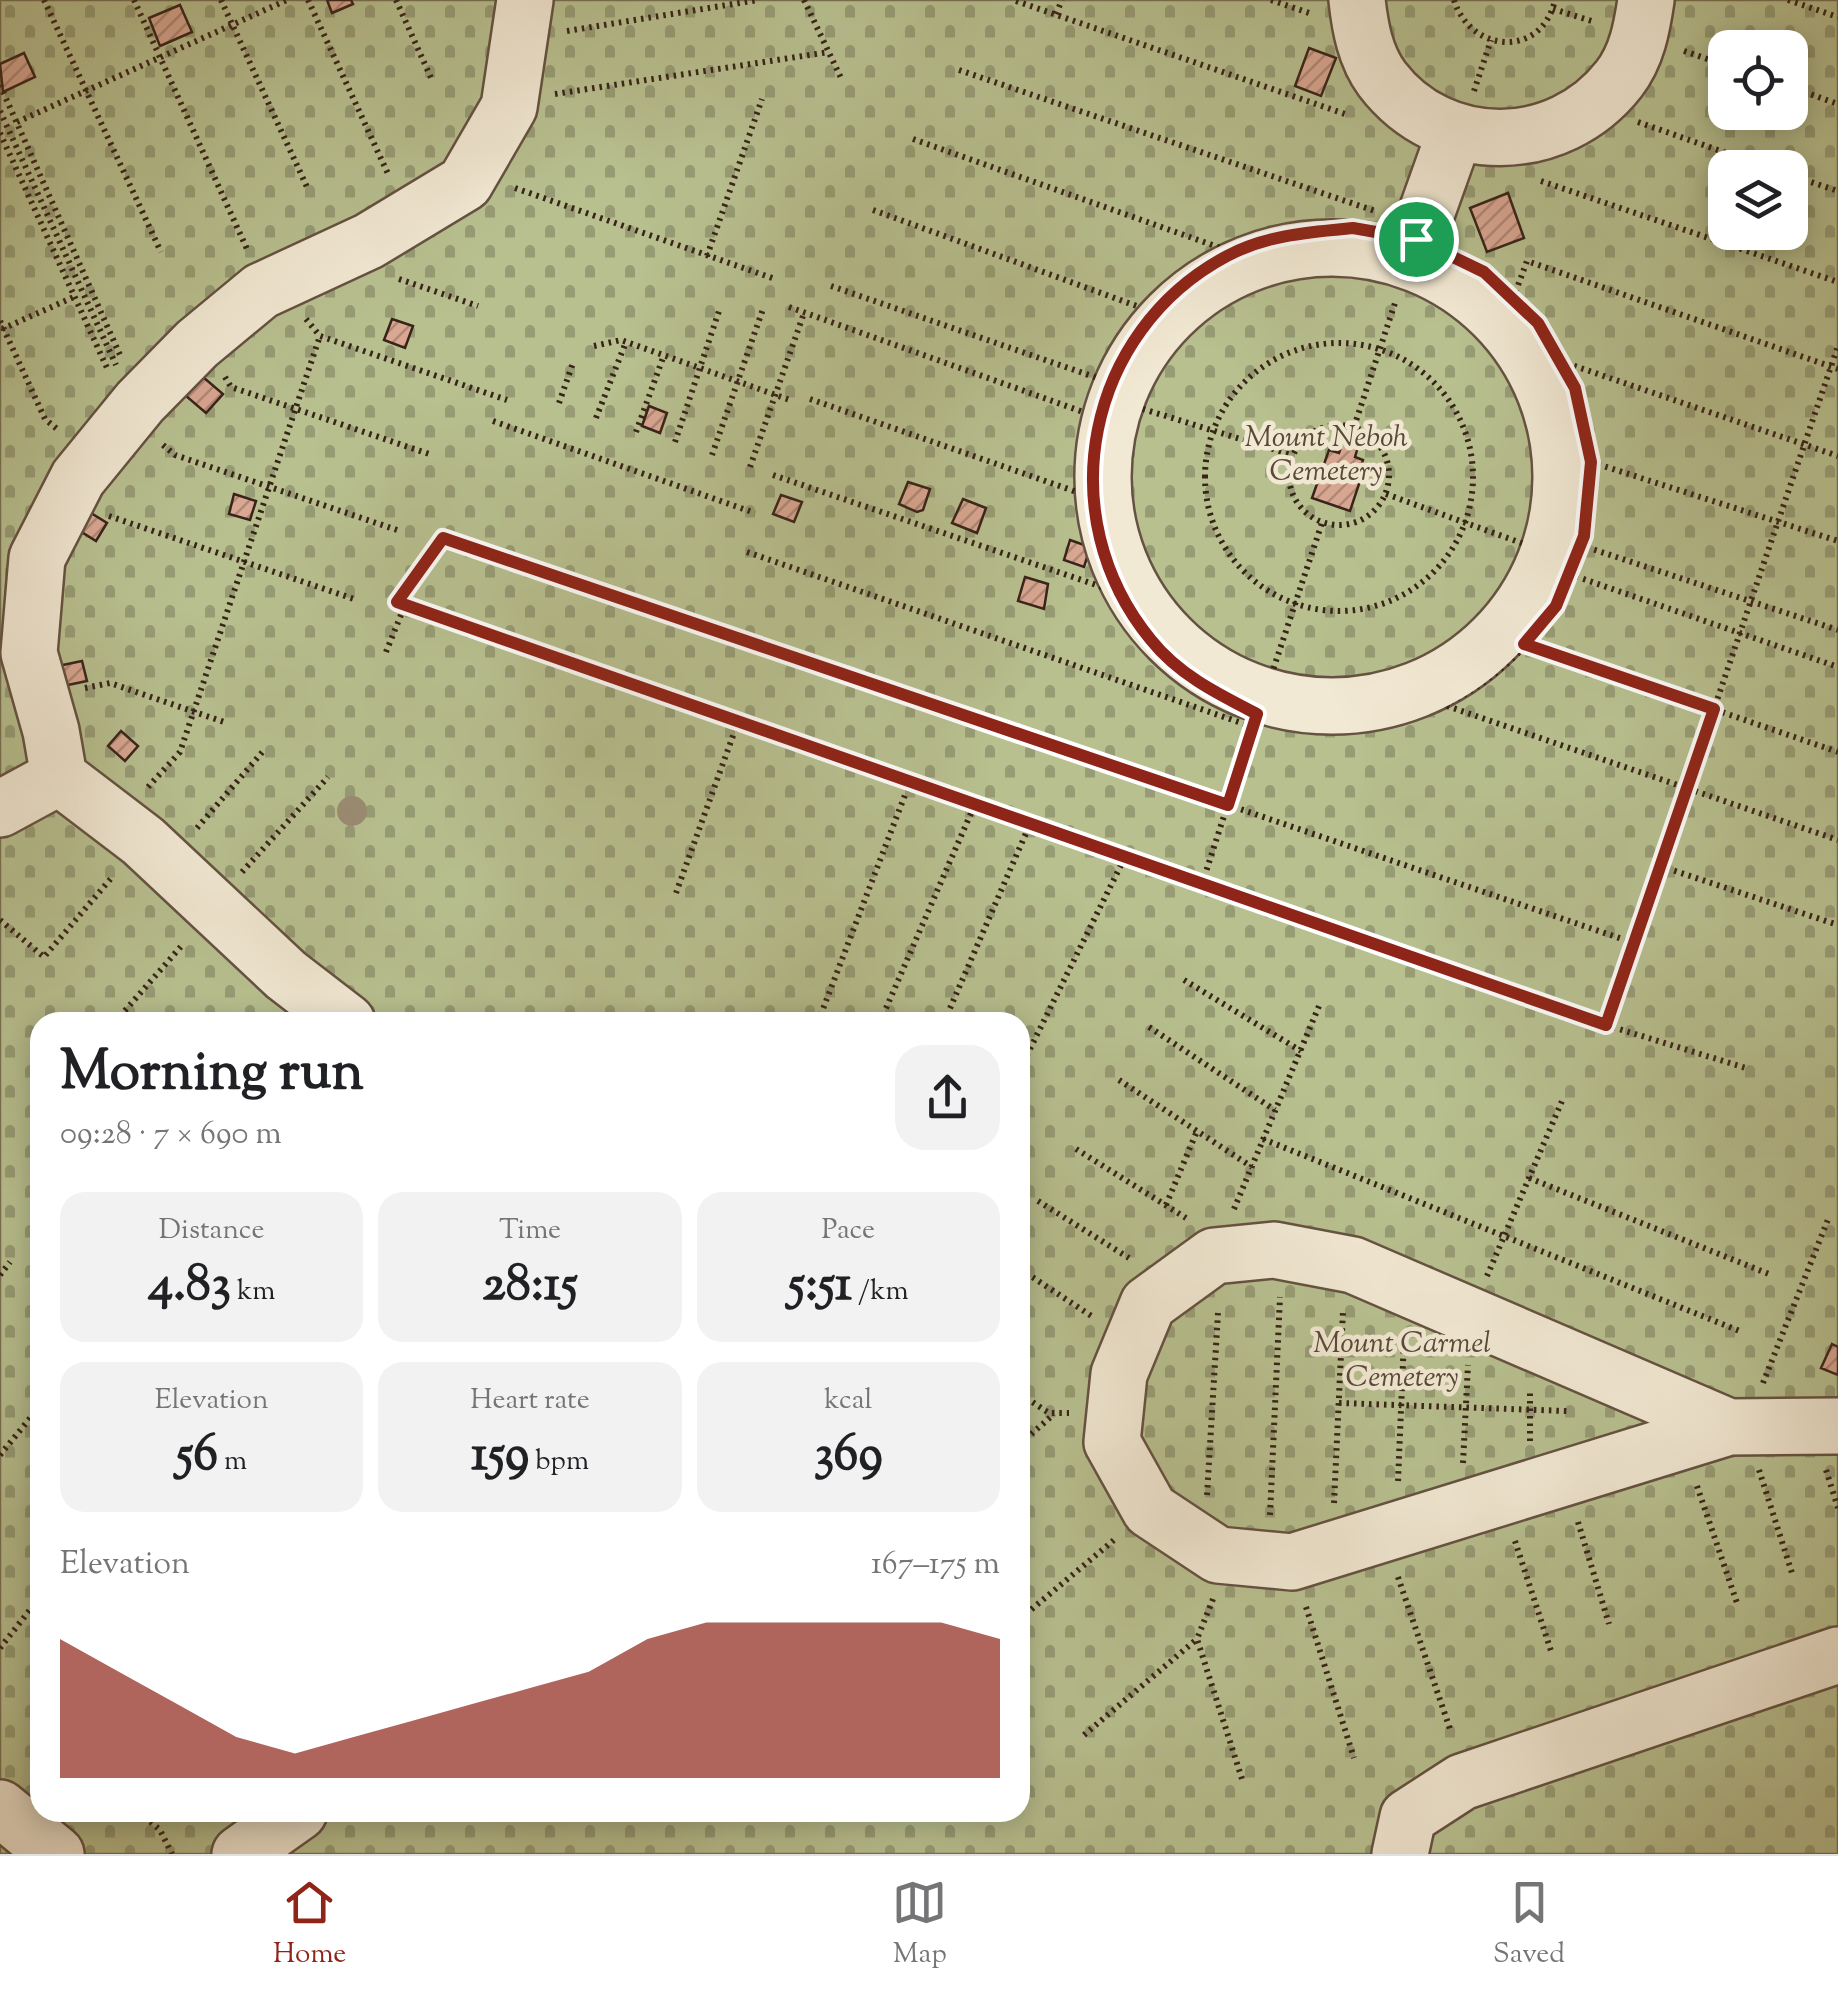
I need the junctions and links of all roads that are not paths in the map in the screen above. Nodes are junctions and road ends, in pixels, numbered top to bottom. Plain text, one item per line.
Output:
1 (1356, 0) edge
2 (1646, 0) edge
3 (522, 19) edge
4 (1460, 134) junction
5 (1404, 237) junction
6 (59, 777) junction
7 (0, 809) edge
8 (334, 1012) edge
9 (1838, 1426) edge
10 (1719, 1432) junction
11 (1838, 1655) edge
12 (0, 1808) edge
13 (285, 1822) edge
14 (56, 1854) edge
15 (240, 1854) edge
16 (1400, 1854) edge

1 - 4 lane
2 - 4 lane
3 - 6 lane
4 - 5 lane
5 - 5 lane
6 - 7 lane
6 - 8 lane
9 - 10 lane
10 - 10 lane
11 - 16 lane
12 - 14 lane
13 - 15 lane

